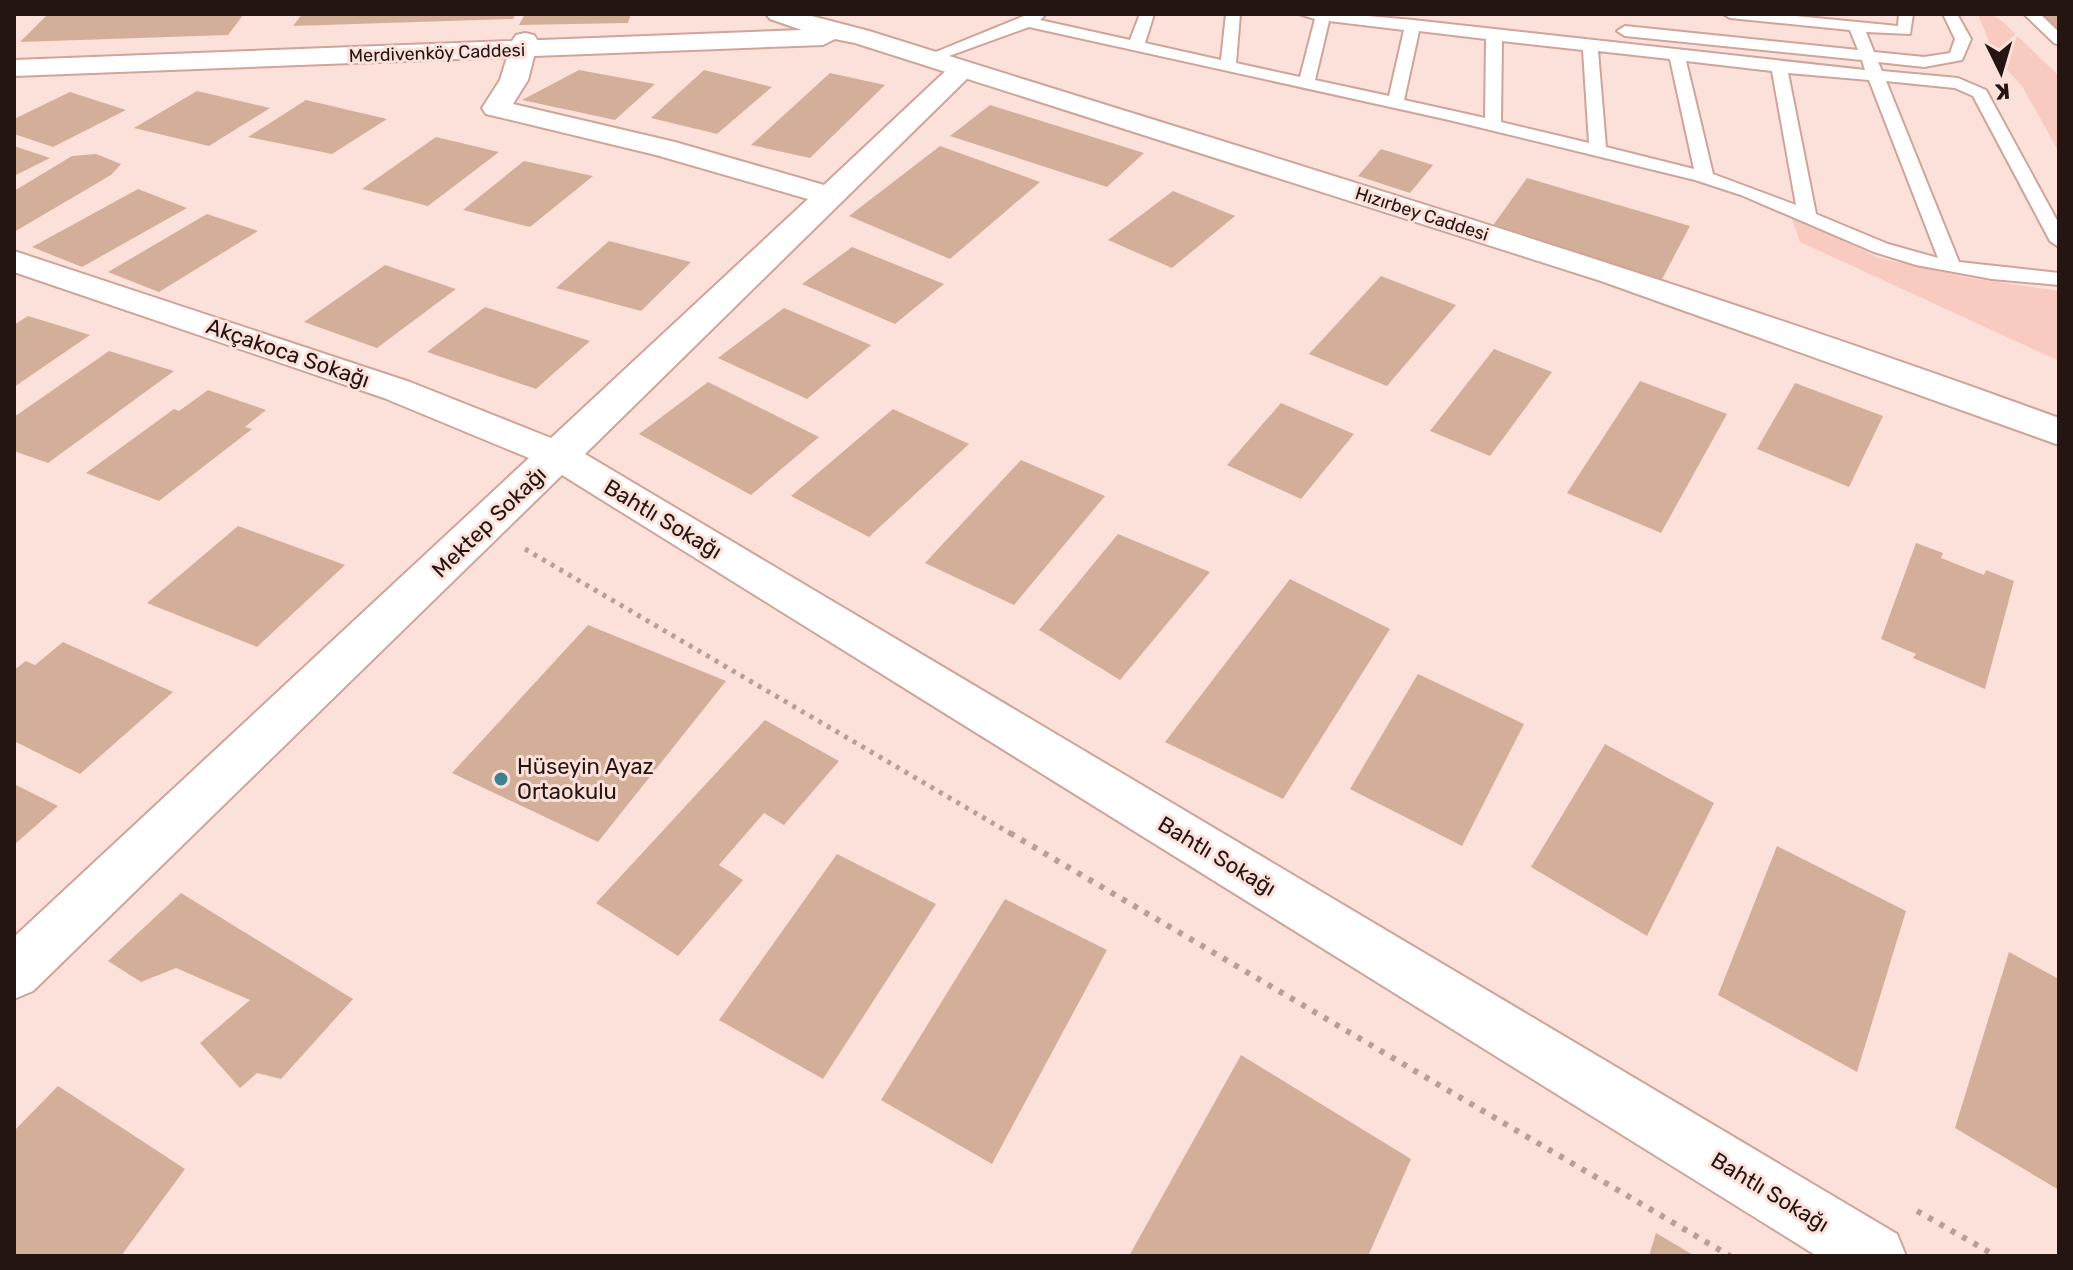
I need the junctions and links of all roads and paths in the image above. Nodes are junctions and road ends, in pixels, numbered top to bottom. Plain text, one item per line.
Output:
1 (779, 14) edge
2 (1147, 14) edge
3 (1233, 14) edge
4 (1730, 14) edge
5 (1906, 14) edge
6 (1950, 14) edge
7 (2031, 14) edge
8 (1315, 15) edge
9 (1033, 18) edge
10 (1413, 25) junction
11 (1856, 26) junction
12 (828, 30) junction
13 (1616, 30) dead end
14 (1494, 34) junction
15 (860, 36) junction
16 (2059, 40) edge
17 (1590, 44) junction
18 (525, 45) junction
19 (1136, 46) junction
20 (1677, 56) junction
21 (1867, 56) junction
22 (14, 58) edge
23 (946, 64) junction
24 (1228, 67) junction
25 (1779, 67) junction
26 (14, 68) edge
27 (1876, 76) junction
28 (1306, 85) junction
29 (1395, 105) junction
30 (1493, 127) junction
31 (1598, 150) junction
32 (1705, 178) junction
33 (830, 196) junction
34 (1807, 214) junction
35 (2059, 241) edge
36 (14, 261) edge
37 (1950, 265) junction
38 (2059, 279) edge
39 (2059, 432) edge
40 (558, 455) junction
41 (520, 546) dead end
42 (14, 973) edge
43 (1730, 1256) edge
44 (1875, 1256) edge

1 - 12 street, Hızırbey Caddesi
2 - 19 lane
3 - 24 lane
4 - 11 lane
5 - 11 lane
6 - 21 lane
7 - 16 lane
8 - 10 lane
8 - 28 lane
9 - 19 lane
9 - 23 lane
10 - 14 lane
10 - 29 lane
11 - 21 lane
12 - 15 street, Hızırbey Caddesi
12 - 18 street
13 - 21 lane
14 - 17 lane
14 - 30 lane
15 - 18 street, Merdivenköy Caddesi
15 - 23 street, Hızırbey Caddesi
17 - 20 lane
17 - 31 lane
18 - 22 street
18 - 26 street, Merdivenköy Caddesi
18 - 33 street
19 - 24 lane
20 - 25 lane
20 - 32 lane
21 - 27 lane
23 - 33 street, Mektep Sokağı
23 - 39 street, Hızırbey Caddesi
24 - 28 lane
25 - 27 lane
25 - 34 lane
27 - 35 lane
27 - 37 lane
28 - 29 lane
29 - 30 lane
30 - 31 lane
31 - 32 lane
32 - 34 lane
33 - 40 street, Mektep Sokağı
34 - 37 lane
36 - 40 street, Akçakoca Sokağı
37 - 38 lane
40 - 42 street, Mektep Sokağı
40 - 44 street, Bahtlı Sokağı
41 - 43 path

